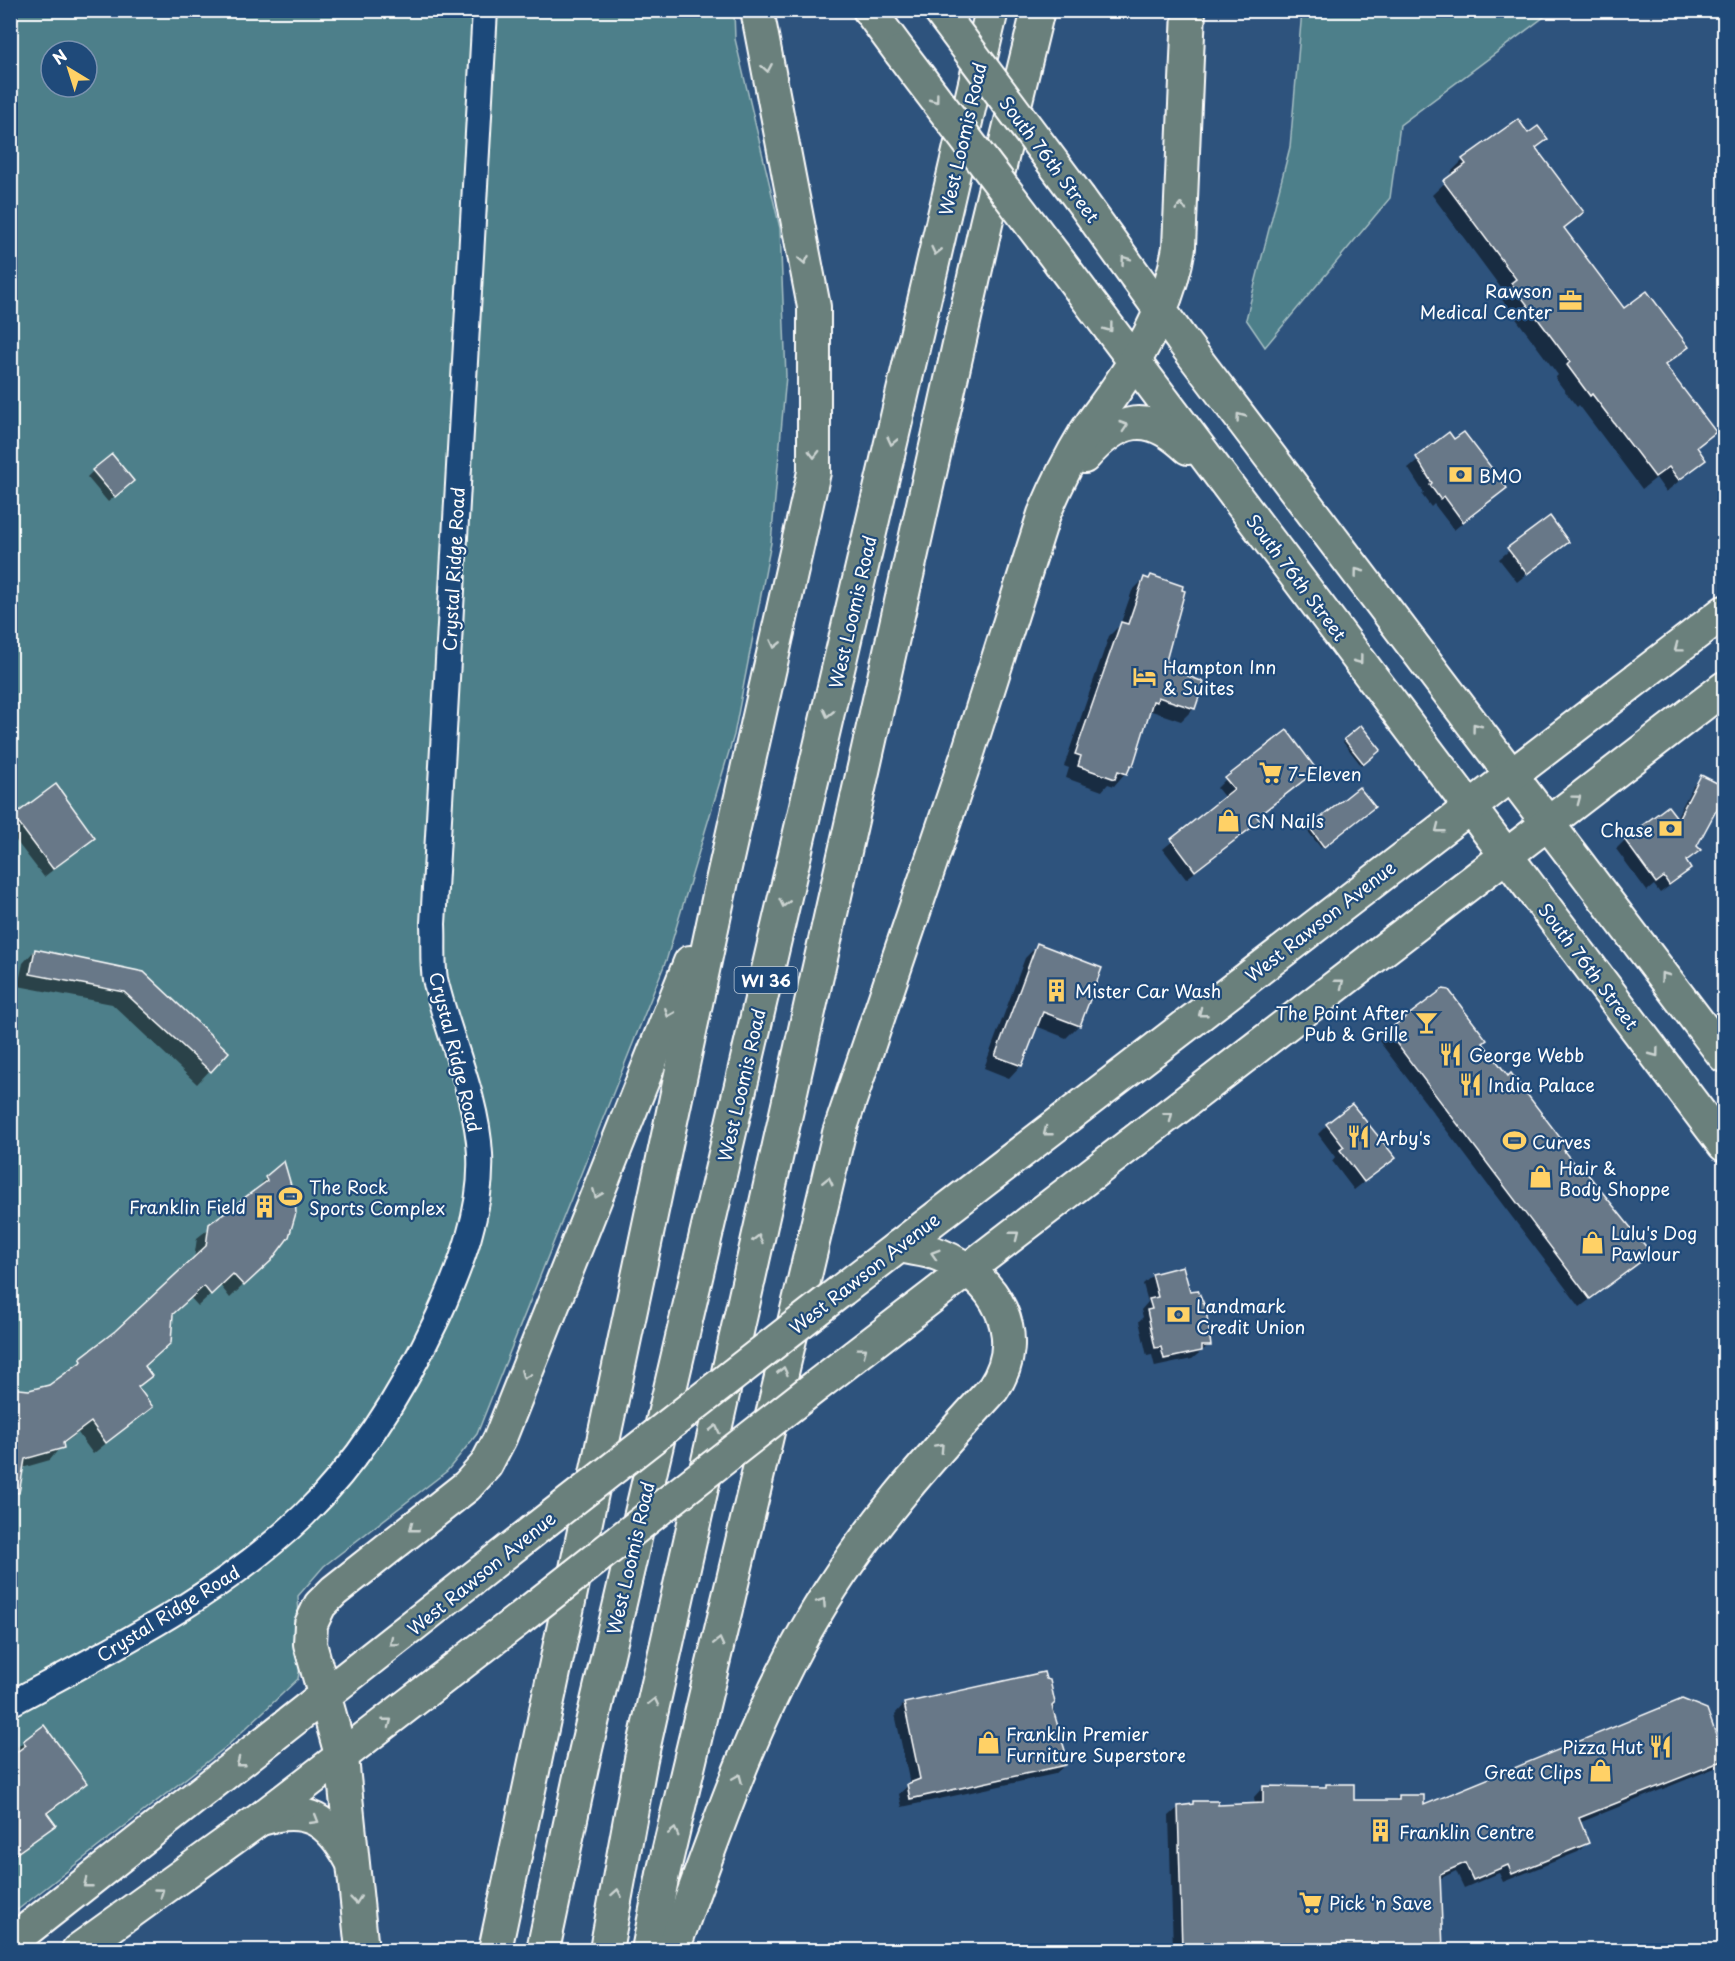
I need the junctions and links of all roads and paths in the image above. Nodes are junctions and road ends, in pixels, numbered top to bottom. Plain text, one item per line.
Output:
1 (485, 10) edge
2 (757, 10) edge
3 (869, 10) edge
4 (939, 10) edge
5 (993, 10) edge
6 (1038, 10) edge
7 (1189, 10) edge
8 (1162, 310) junction
9 (1134, 361) junction
10 (1227, 485) junction
11 (1044, 514) junction
12 (1725, 612) edge
13 (1725, 688) edge
14 (1511, 774) junction
15 (1470, 805) junction
16 (1547, 821) junction
17 (1506, 855) junction
18 (722, 881) junction
19 (1725, 1056) edge
20 (1725, 1145) edge
21 (899, 1246) junction
22 (969, 1271) junction
23 (326, 1696) junction
24 (10, 1704) edge
25 (342, 1758) junction
26 (260, 1819) junction
27 (352, 1863) junction
28 (10, 1943) edge
29 (78, 1950) edge
30 (362, 1950) edge
31 (495, 1950) edge
32 (543, 1950) edge
33 (606, 1950) edge
34 (648, 1950) edge
35 (673, 1950) edge

1 - 24 street, Crystal Ridge Road
2 -> 18 main road
3 -> 9 main road, South 76th Street, bridge
8 -> 4 main road, South 76th Street, bridge
5 -> 32 main road, West Loomis Road / WI 36
33 -> 6 main road, WI 36
8 -> 7 main road
8 - 9 main road
14 -> 8 main road, South 76th Street
9 - 10 main road, South 76th Street
9 - 11 main road
11 -> 10 main road
10 -> 15 main road, South 76th Street
34 -> 11 main road
12 -> 14 main road, West Rawson Avenue
16 -> 13 main road
14 - 15 main road, West Rawson Avenue
14 - 16 main road, South 76th Street
15 - 17 main road, South 76th Street
15 -> 21 main road, West Rawson Avenue
16 - 17 main road
19 -> 16 main road, South 76th Street
17 -> 20 main road, South 76th Street
22 -> 17 main road
18 -> 23 main road
18 - 31 main road
22 -> 21 main road
21 -> 23 main road, West Rawson Avenue, bridge
25 -> 22 main road, bridge
35 -> 22 main road
23 - 25 main road
23 -> 28 main road, West Rawson Avenue
25 - 26 main road
25 - 27 main road
26 -> 27 main road
29 -> 26 main road
27 -> 30 main road

